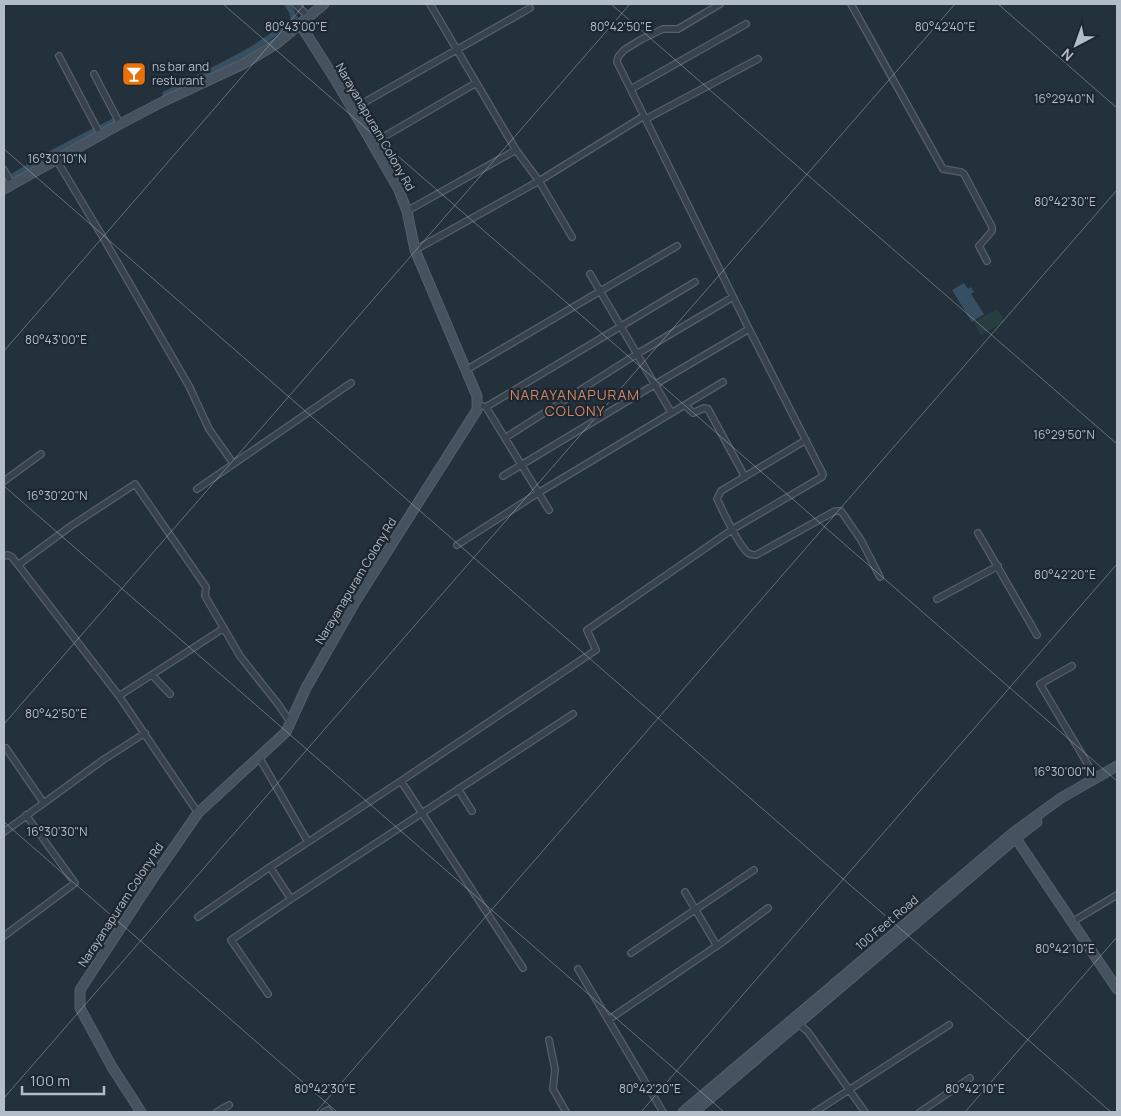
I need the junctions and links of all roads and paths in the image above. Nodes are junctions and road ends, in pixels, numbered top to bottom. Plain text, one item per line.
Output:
1 (295, 4) edge
2 (324, 4) edge
3 (430, 4) edge
4 (720, 4) edge
5 (851, 4) edge
6 (530, 8) dead end
7 (308, 16) junction
8 (300, 24) junction
9 (746, 24) dead end
10 (456, 50) junction
11 (58, 56) dead end
12 (758, 59) dead end
13 (94, 74) dead end
14 (476, 83) junction
15 (631, 89) junction
16 (358, 106) dead end
17 (645, 117) junction
18 (120, 124) junction
19 (100, 134) junction
20 (380, 139) dead end
21 (516, 150) junction
22 (56, 159) junction
23 (4, 170) edge
24 (540, 181) junction
25 (8, 186) edge
26 (407, 211) junction
27 (572, 237) dead end
28 (678, 246) dead end
29 (415, 250) junction
30 (987, 261) dead end
31 (590, 274) dead end
32 (695, 282) dead end
33 (601, 293) junction
34 (733, 297) junction
35 (621, 327) junction
36 (749, 330) junction
37 (637, 354) junction
38 (466, 370) junction
39 (723, 382) dead end
40 (350, 383) dead end
41 (654, 384) junction
42 (685, 405) junction
43 (482, 406) junction
44 (671, 412) junction
45 (505, 438) junction
46 (806, 440) junction
47 (41, 454) dead end
48 (233, 463) junction
49 (521, 466) junction
50 (503, 476) dead end
51 (745, 477) junction
52 (4, 482) edge
53 (197, 489) dead end
54 (538, 492) junction
55 (549, 510) dead end
56 (733, 529) junction
57 (978, 533) dead end
58 (457, 545) dead end
59 (4, 556) edge
60 (18, 565) junction
61 (998, 566) junction
62 (880, 577) dead end
63 (937, 599) dead end
64 (224, 628) junction
65 (1036, 635) dead end
66 (1072, 666) dead end
67 (152, 675) junction
68 (170, 694) dead end
69 (119, 696) junction
70 (573, 714) dead end
71 (291, 723) junction
72 (145, 733) junction
73 (6, 748) dead end
74 (259, 757) junction
75 (1117, 766) edge
76 (1117, 772) edge
77 (1096, 778) junction
78 (400, 781) junction
79 (458, 789) junction
80 (43, 802) junction
81 (472, 811) dead end
82 (422, 813) junction
83 (198, 814) junction
84 (26, 815) junction
85 (4, 832) edge
86 (1014, 836) junction
87 (308, 842) junction
88 (270, 867) junction
89 (754, 870) dead end
90 (685, 892) dead end
91 (1117, 895) edge
92 (291, 899) junction
93 (768, 908) dead end
94 (695, 910) junction
95 (198, 917) dead end
96 (1072, 922) junction
97 (4, 936) edge
98 (717, 946) junction
99 (631, 953) dead end
100 (523, 968) dead end
101 (578, 969) dead end
102 (1117, 989) edge
103 (268, 994) dead end
104 (608, 1020) junction
105 (798, 1023) junction
106 (949, 1025) dead end
107 (549, 1040) dead end
108 (970, 1078) dead end
109 (849, 1089) junction
110 (229, 1105) dead end
111 (141, 1112) edge
112 (217, 1112) edge
113 (324, 1112) edge
114 (329, 1112) edge
115 (566, 1112) edge
116 (663, 1112) edge
117 (683, 1112) edge
118 (694, 1112) edge
119 (815, 1112) edge
120 (865, 1112) edge
121 (920, 1112) edge

1 - 7 street
2 - 7 street
3 - 10 street
4 - 15 street
5 - 30 street
6 - 10 street
7 - 8 street
8 - 18 street
8 - 26 street, Narayanapuram Colony Rd
9 - 15 street
10 - 14 street
10 - 16 street
11 - 19 street
12 - 17 street
13 - 18 street
14 - 20 street
14 - 21 street
15 - 17 street
17 - 24 street
17 - 34 street
18 - 19 street
19 - 22 street
21 - 24 street
21 - 26 street
22 - 25 street
22 - 48 street
23 - 25 street
24 - 27 street
24 - 29 street
26 - 29 street, Narayanapuram Colony Rd
28 - 33 street
29 - 38 street, Narayanapuram Colony Rd
31 - 33 street
32 - 35 street
33 - 35 street
33 - 38 street
34 - 36 street
34 - 37 street
35 - 37 street
35 - 43 street
36 - 41 street
36 - 46 street
37 - 41 street
37 - 45 street
38 - 43 street, Narayanapuram Colony Rd
39 - 42 street
40 - 48 street
41 - 44 street
41 - 49 street
42 - 44 street
42 - 51 street
43 - 45 street
43 - 71 street, Narayanapuram Colony Rd
44 - 54 street
45 - 49 street
46 - 51 street
46 - 56 street
47 - 52 street
48 - 53 street
49 - 50 street
49 - 54 street
51 - 56 street
54 - 55 street
54 - 58 street
56 - 62 street
56 - 78 street
57 - 61 street
59 - 60 street
60 - 64 street
60 - 69 street
61 - 63 street
61 - 65 street
64 - 67 street
64 - 71 street
66 - 77 street
67 - 68 street
67 - 69 street
69 - 72 street
70 - 79 street
71 - 74 street, Narayanapuram Colony Rd
72 - 80 street
72 - 83 street
73 - 80 street
74 - 83 street, Narayanapuram Colony Rd
74 - 87 street
75 - 77 street, 100 Feet Road
76 - 86 street, 100 Feet Road
77 - 86 street, 100 Feet Road
78 - 82 street
78 - 87 street
79 - 81 street
79 - 82 street
80 - 84 street
82 - 92 street
82 - 100 street
83 - 111 street, Narayanapuram Colony Rd
84 - 85 street
84 - 97 street
86 - 96 street
86 - 105 street, 100 Feet Road
86 - 117 street, 100 Feet Road
87 - 88 street
88 - 92 street
88 - 95 street
89 - 94 street
90 - 94 street
91 - 96 street
92 - 103 street
93 - 98 street
94 - 98 street
94 - 99 street
96 - 102 street
98 - 104 street
101 - 104 street
104 - 116 street
105 - 109 street
105 - 118 street, 100 Feet Road
106 - 109 street
107 - 115 street
108 - 121 street
109 - 119 street
109 - 120 street
110 - 112 street
113 - 114 street

